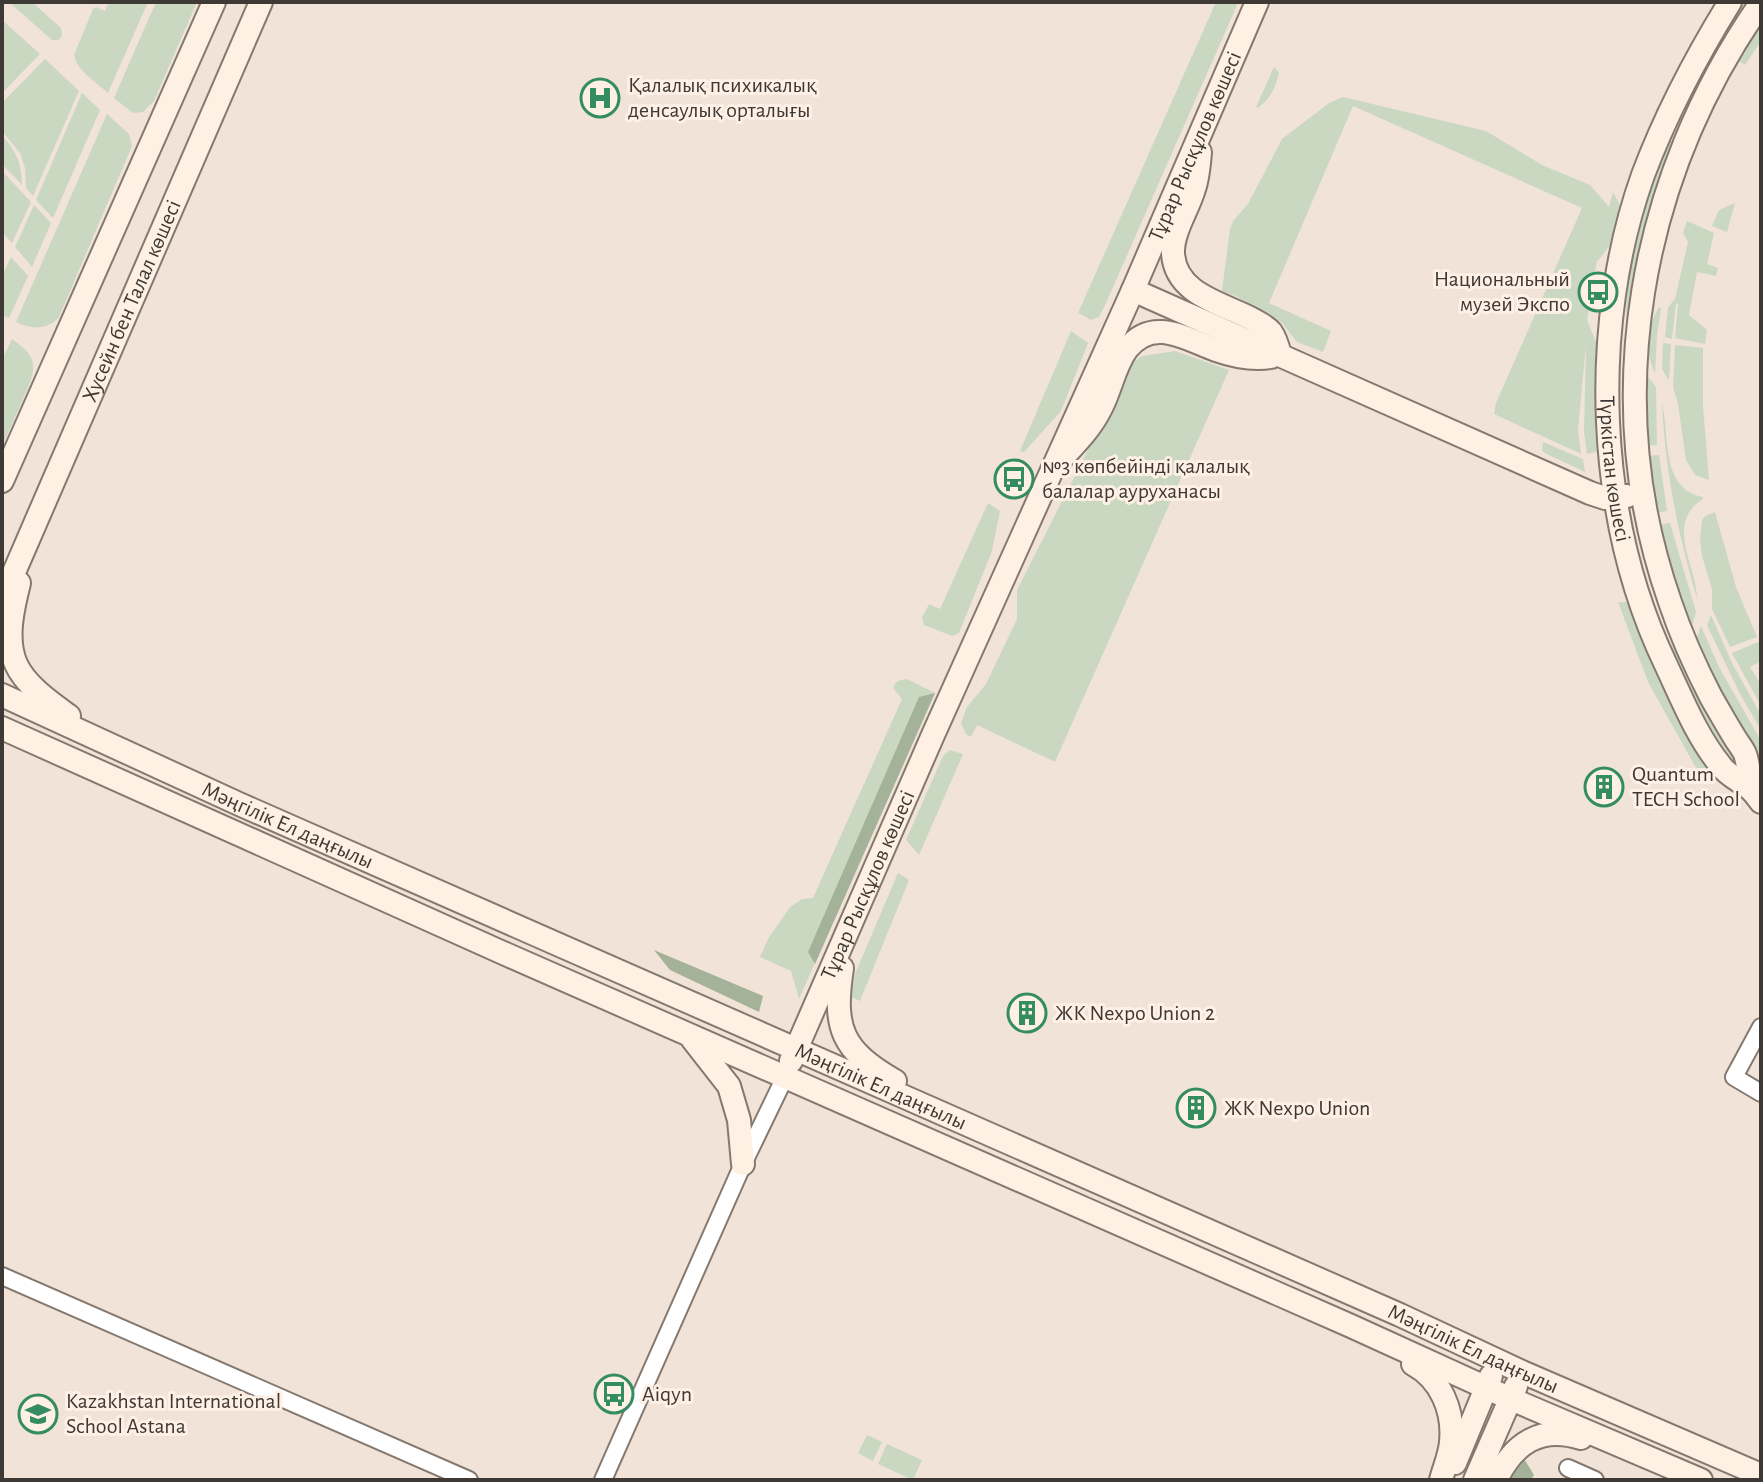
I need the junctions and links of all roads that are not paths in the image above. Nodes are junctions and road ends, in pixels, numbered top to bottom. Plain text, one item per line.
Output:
1 (214, 2) edge
2 (261, 2) edge
3 (1248, 2) edge
4 (1257, 2) edge
5 (1730, 2) edge
6 (1761, 3) edge
7 (1201, 131) junction
8 (1133, 290) junction
9 (1280, 355) junction
10 (1052, 469) junction
11 (2, 481) edge
12 (1642, 493) junction
13 (1615, 498) junction
14 (33, 527) junction
15 (2, 600) edge
16 (2, 695) edge
17 (2, 728) edge
18 (117, 747) junction
19 (1756, 796) edge
20 (847, 933) junction
21 (1761, 1027) edge
22 (690, 1036) junction
23 (796, 1050) junction
24 (785, 1077) junction
25 (1761, 1093) edge
26 (997, 1138) junction
27 (743, 1164) junction
28 (2, 1276) edge
29 (1351, 1326) junction
30 (1498, 1361) junction
31 (1522, 1372) junction
32 (1486, 1388) junction
33 (1511, 1399) junction
34 (1643, 1454) junction
35 (1568, 1468) dead end
36 (1761, 1475) edge
37 (469, 1480) edge
38 (603, 1480) edge
39 (1441, 1480) edge
40 (1448, 1480) edge
41 (1475, 1480) edge
42 (1496, 1480) edge
43 (1595, 1480) edge
44 (1669, 1480) edge
45 (1701, 1480) edge

1 - 11 street, Хусейн бен Талал көшесі
2 - 14 street, Хусейн бен Талал көшесі
3 - 8 street, Тұрар Рысқұлов көшесі
4 - 7 street, Тұрар Рысқұлов көшесі
5 - 13 street, Түркістан көшесі
6 - 12 street, Түркістан көшесі
7 - 8 street, Тұрар Рысқұлов көшесі
7 - 9 street
8 - 9 street
8 - 10 street, Тұрар Рысқұлов көшесі
9 - 10 street
9 - 13 street
10 - 20 street, Тұрар Рысқұлов көшесі
12 - 13 street
12 - 19 street, Түркістан көшесі
13 - 19 street, Түркістан көшесі
14 - 15 street, Хусейн бен Талал көшесі
14 - 18 street
16 - 18 street, Мәңгілік Ел даңғылы
17 - 22 street, Мәңгілік Ел даңғылы
18 - 23 street, Мәңгілік Ел даңғылы
20 - 23 street, Тұрар Рысқұлов көшесі
20 - 26 street
21 - 25 street
22 - 24 street, Мәңгілік Ел даңғылы
22 - 27 street
23 - 24 street, Тұрар Рысқұлов көшесі
23 - 26 street, Мәңгілік Ел даңғылы
24 - 27 street, Тұрар Рысқұлов көшесі
24 - 29 street, Мәңгілік Ел даңғылы
26 - 30 street, Мәңгілік Ел даңғылы
27 - 38 street, Тұрар Рысқұлов көшесі
28 - 37 street
29 - 32 street, Мәңгілік Ел даңғылы
29 - 39 street
30 - 31 street, Мәңгілік Ел даңғылы
30 - 32 street
31 - 33 street
31 - 36 street, Мәңгілік Ел даңғылы
32 - 33 street, Мәңгілік Ел даңғылы
32 - 40 street
33 - 34 street, Мәңгілік Ел даңғылы
33 - 41 street
34 - 42 street
34 - 44 street
34 - 45 street, Мәңгілік Ел даңғылы
35 - 43 street

